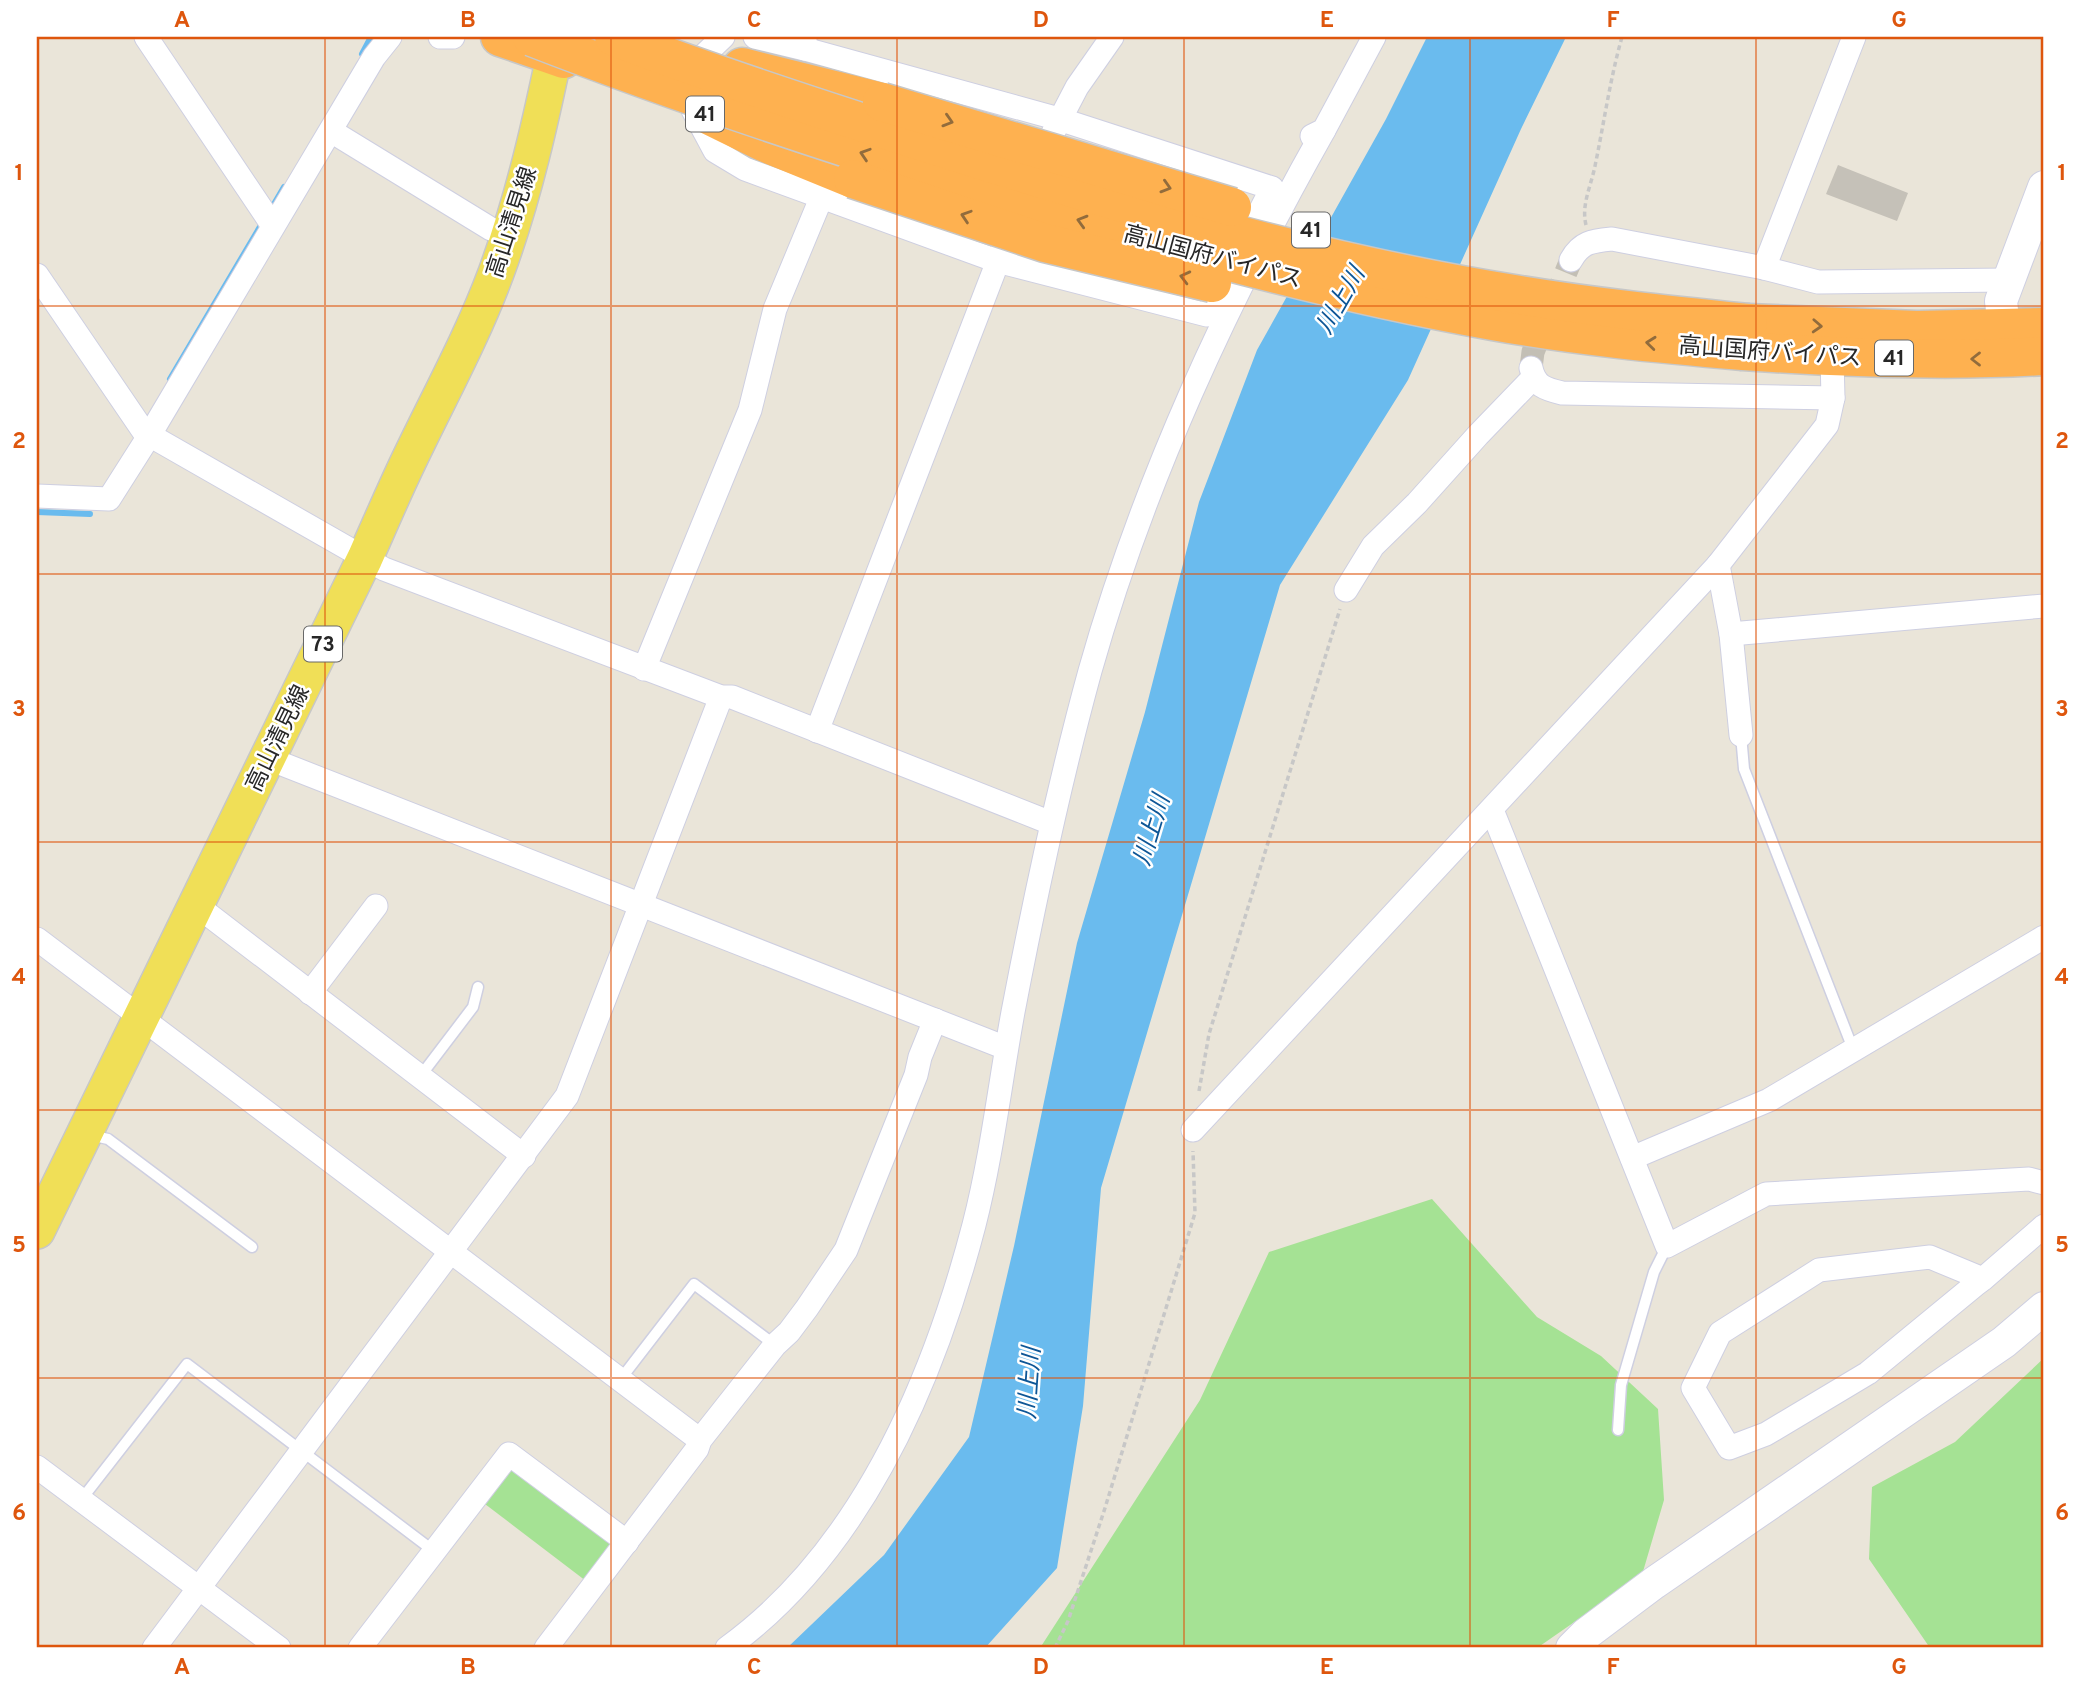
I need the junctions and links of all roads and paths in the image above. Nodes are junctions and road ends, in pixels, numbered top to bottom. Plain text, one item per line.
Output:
1 (146, 37) edge
2 (390, 37) edge
3 (440, 37) edge
4 (453, 37) edge
5 (499, 37) edge
6 (614, 37) edge
7 (644, 37) edge
8 (755, 37) edge
9 (1112, 37) edge
10 (1374, 37) edge
11 (1622, 37) edge
12 (1854, 37) edge
13 (548, 43) edge
14 (805, 43) edge
15 (712, 47) edge
16 (1059, 120) junction
17 (1324, 130) junction
18 (331, 131) junction
19 (2044, 187) edge
20 (838, 188) junction
21 (1272, 188) junction
22 (268, 219) junction
23 (491, 229) dead end
24 (1590, 241) junction
25 (1222, 245) junction
26 (1571, 260) tunnel mouth
27 (997, 261) junction
28 (1764, 268) junction
29 (37, 275) edge
30 (2009, 280) junction
31 (1207, 315) junction
32 (1495, 321) junction
33 (2044, 327) edge
34 (2004, 329) junction
35 (1746, 337) junction
36 (2044, 356) edge
37 (1832, 357) junction
38 (1833, 398) junction
39 (1180, 416) junction
40 (143, 430) junction
41 (37, 496) edge
42 (365, 558) junction
43 (1718, 565) junction
44 (1346, 590) joint
45 (2044, 606) edge
46 (1731, 634) junction
47 (644, 668) junction
48 (720, 697) junction
49 (817, 731) junction
50 (1741, 735) joint
51 (267, 758) junction
52 (1492, 810) junction
53 (1051, 823) junction
54 (641, 904) junction
55 (197, 905) junction
56 (376, 906) dead end
57 (2044, 937) edge
58 (37, 939) edge
59 (478, 987) dead end
60 (310, 993) junction
61 (141, 1016) junction
62 (935, 1020) junction
63 (1006, 1048) junction
64 (1853, 1049) junction
65 (419, 1077) junction
66 (1193, 1130) junction
67 (84, 1133) junction
68 (524, 1156) junction
69 (1632, 1158) junction
70 (2044, 1183) edge
71 (2044, 1226) edge
72 (37, 1231) edge
73 (1667, 1245) junction
74 (252, 1247) dead end
75 (453, 1252) junction
76 (1983, 1279) junction
77 (2044, 1308) edge
78 (775, 1345) junction
79 (620, 1380) junction
80 (1618, 1430) dead end
81 (701, 1440) junction
82 (303, 1451) junction
83 (37, 1466) edge
84 (81, 1500) junction
85 (627, 1542) junction
86 (435, 1552) junction
87 (199, 1589) junction
88 (154, 1648) edge
89 (279, 1648) edge
90 (360, 1648) edge
91 (546, 1648) edge
92 (727, 1648) edge
93 (1055, 1648) edge
94 (1572, 1648) edge

1 - 22 street
2 - 18 street
3 - 4 street
5 - 13 highway, 41
6 - 25 highway, 高山国府バイパス / 41, bridge
7 - 15 highway, 41
8 - 14 street
9 - 16 street
10 - 17 street
11 - 24 path
12 - 28 street
13 - 20 highway, 41
25 -> 13 highway, 高山国府バイパス / 41, bridge
13 - 42 main road, 高山清見線 / 73
14 - 16 street
15 -> 35 highway, 41, bridge
16 - 21 street
16 - 27 street
17 - 21 street
17 - 39 street
18 - 22 street
18 - 23 street
19 - 30 street
20 - 27 street
32 -> 20 highway, 41, bridge
20 - 47 street
21 - 31 street
22 - 40 street
24 - 26 street
24 - 28 street
25 - 32 highway, 高山国府バイパス / 41, bridge
25 - 35 highway, 高山国府バイパス / 41, bridge
27 - 31 street
27 - 49 street
28 - 30 street
29 - 40 street
30 - 34 street
31 - 39 street
35 -> 32 highway, 高山国府バイパス / 41, bridge
33 - 34 highway, 高山国府バイパス / 41
35 -> 34 highway, 高山国府バイパス / 41
35 - 37 highway, 高山国府バイパス / 41
36 -> 37 highway, 高山国府バイパス / 41
37 - 38 street
38 - 43 street
38 - 44 street
39 - 53 street
40 - 41 street
40 - 42 street
42 - 47 street
42 - 51 main road, 高山清見線 / 73
43 - 46 street
43 - 52 street
44 - 66 path
45 - 46 street
46 - 50 street
47 - 48 street
48 - 49 street
48 - 54 street
49 - 53 street
50 - 64 lane
51 - 54 street
51 - 55 main road, 高山清見線 / 73
52 - 66 street
52 - 69 street
53 - 63 street
54 - 62 street
54 - 68 street
55 - 60 street
55 - 61 main road, 高山清見線 / 73
56 - 60 street
57 - 64 street
58 - 61 street
59 - 65 lane
60 - 65 street
61 - 67 main road, 高山清見線 / 73
61 - 75 street
62 - 63 street
62 - 78 street
63 - 92 street
64 - 69 street
65 - 68 street
66 - 93 path
67 - 72 main road, 高山清見線 / 73
67 - 74 lane
68 - 75 street
69 - 73 street
70 - 73 street
71 - 76 street
73 - 80 lane
75 - 79 street
75 - 82 street
76 - 76 street
77 - 94 street
78 - 79 lane
78 - 81 street
79 - 81 street
81 - 85 street
82 - 84 lane
82 - 86 lane
82 - 87 street
83 - 84 street
84 - 87 street
85 - 86 street
85 - 91 street
86 - 90 street
87 - 88 street
87 - 89 street

